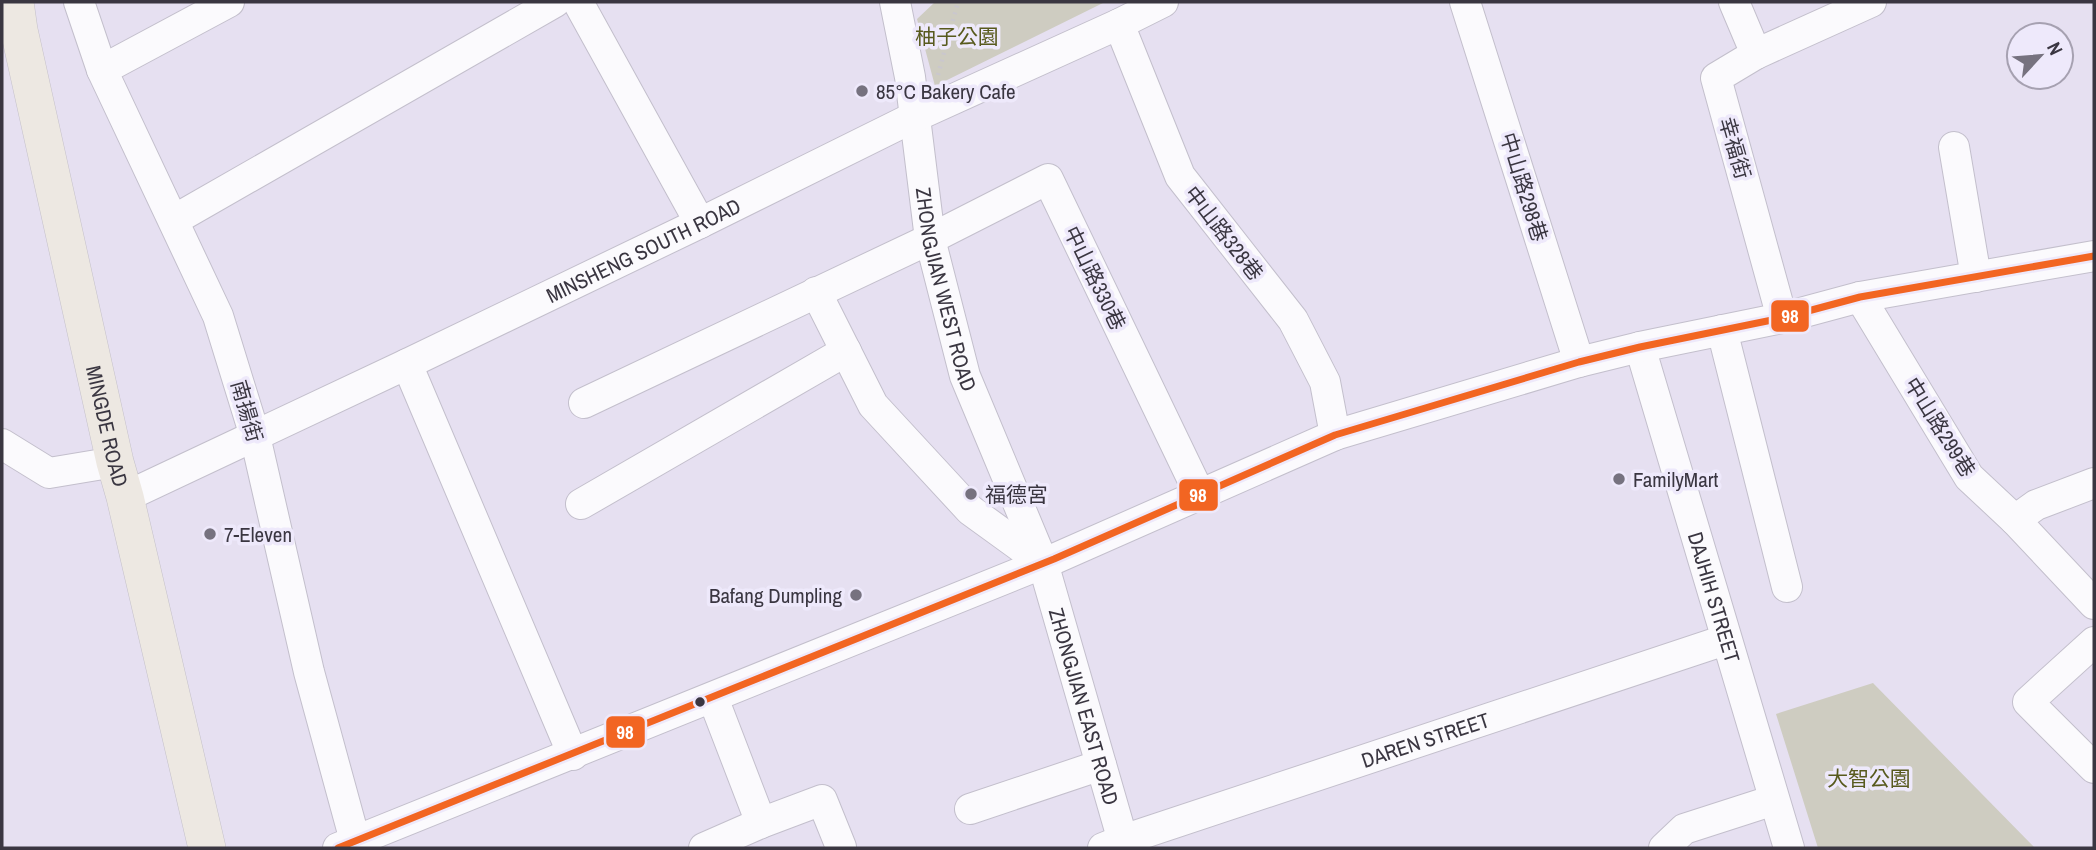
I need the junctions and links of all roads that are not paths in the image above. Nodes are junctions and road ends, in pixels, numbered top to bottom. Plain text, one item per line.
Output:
1 (15, 2) edge
2 (79, 2) edge
3 (229, 2) edge
4 (555, 2) edge
5 (578, 2) edge
6 (895, 2) edge
7 (1163, 2) edge
8 (1734, 2) edge
9 (1871, 2) edge
10 (1467, 6) edge
11 (1119, 24) junction
12 (1756, 54) junction
13 (102, 70) junction
14 (914, 117) junction
15 (1954, 147) dead end
16 (174, 220) junction
17 (700, 223) junction
18 (930, 239) junction
19 (2094, 256) edge
20 (1976, 277) junction
21 (816, 292) junction
22 (1860, 297) junction
23 (1782, 318) junction
24 (1722, 330) junction
25 (1640, 347) junction
26 (846, 351) junction
27 (1579, 362) junction
28 (407, 364) junction
29 (584, 403) dead end
30 (1335, 435) junction
31 (255, 436) junction
32 (2, 444) edge
33 (115, 462) junction
34 (2094, 483) edge
35 (1200, 495) junction
36 (125, 497) junction
37 (582, 504) dead end
38 (2015, 520) junction
39 (1043, 563) junction
40 (1787, 587) dead end
41 (2094, 604) edge
42 (1725, 640) junction
43 (2094, 642) edge
44 (713, 698) junction
45 (573, 755) junction
46 (1101, 765) junction
47 (2094, 768) edge
48 (1774, 800) junction
49 (970, 809) dead end
50 (761, 823) junction
51 (1117, 845) edge
52 (350, 846) edge
53 (841, 847) edge
54 (207, 848) edge
55 (704, 848) edge
56 (1664, 848) edge
57 (1789, 848) edge

1 - 33 main road, MINGDE ROAD
2 - 13 street, 南揚街
3 - 13 street
4 - 16 street
5 - 17 street
6 - 14 street, ZHONGJIAN WEST ROAD
7 - 11 street, MINSHENG SOUTH ROAD
8 - 12 street
9 - 12 street
10 - 27 street, 中山路298巷
11 - 14 street, MINSHENG SOUTH ROAD
11 - 30 street, 中山路328巷
12 - 23 street, 幸福街
13 - 16 street, 南揚街
14 - 17 street, MINSHENG SOUTH ROAD
14 - 18 street, ZHONGJIAN WEST ROAD
15 - 20 street
16 - 31 street, 南揚街
17 - 28 street, MINSHENG SOUTH ROAD
18 - 21 street
18 - 35 street, 中山路330巷
18 - 39 street, ZHONGJIAN WEST ROAD
19 - 20 street
20 - 22 street
21 - 26 street
21 - 29 street
22 - 23 street
22 - 38 street, 中山路299巷
23 - 24 street
24 - 25 street
24 - 40 street
25 - 27 street
25 - 42 street, DAJHIH STREET
26 - 37 street
26 - 39 street
27 - 30 street
28 - 31 street, MINSHENG SOUTH ROAD
28 - 45 street
30 - 35 street
31 - 36 street, MINSHENG SOUTH ROAD
31 - 52 street, 南揚街
32 - 33 street
33 - 36 main road, MINGDE ROAD
34 - 38 street
35 - 39 street
36 - 54 main road, MINGDE ROAD
38 - 41 street, 中山路299巷
39 - 44 street
39 - 46 street, ZHONGJIAN EAST ROAD
42 - 48 street, DAJHIH STREET
42 - 51 street, DAREN STREET
43 - 47 street
44 - 45 street
44 - 50 street
45 - 52 street
46 - 49 street
46 - 51 street, ZHONGJIAN EAST ROAD
48 - 56 street
48 - 57 street, DAJHIH STREET
50 - 53 street
50 - 55 street

